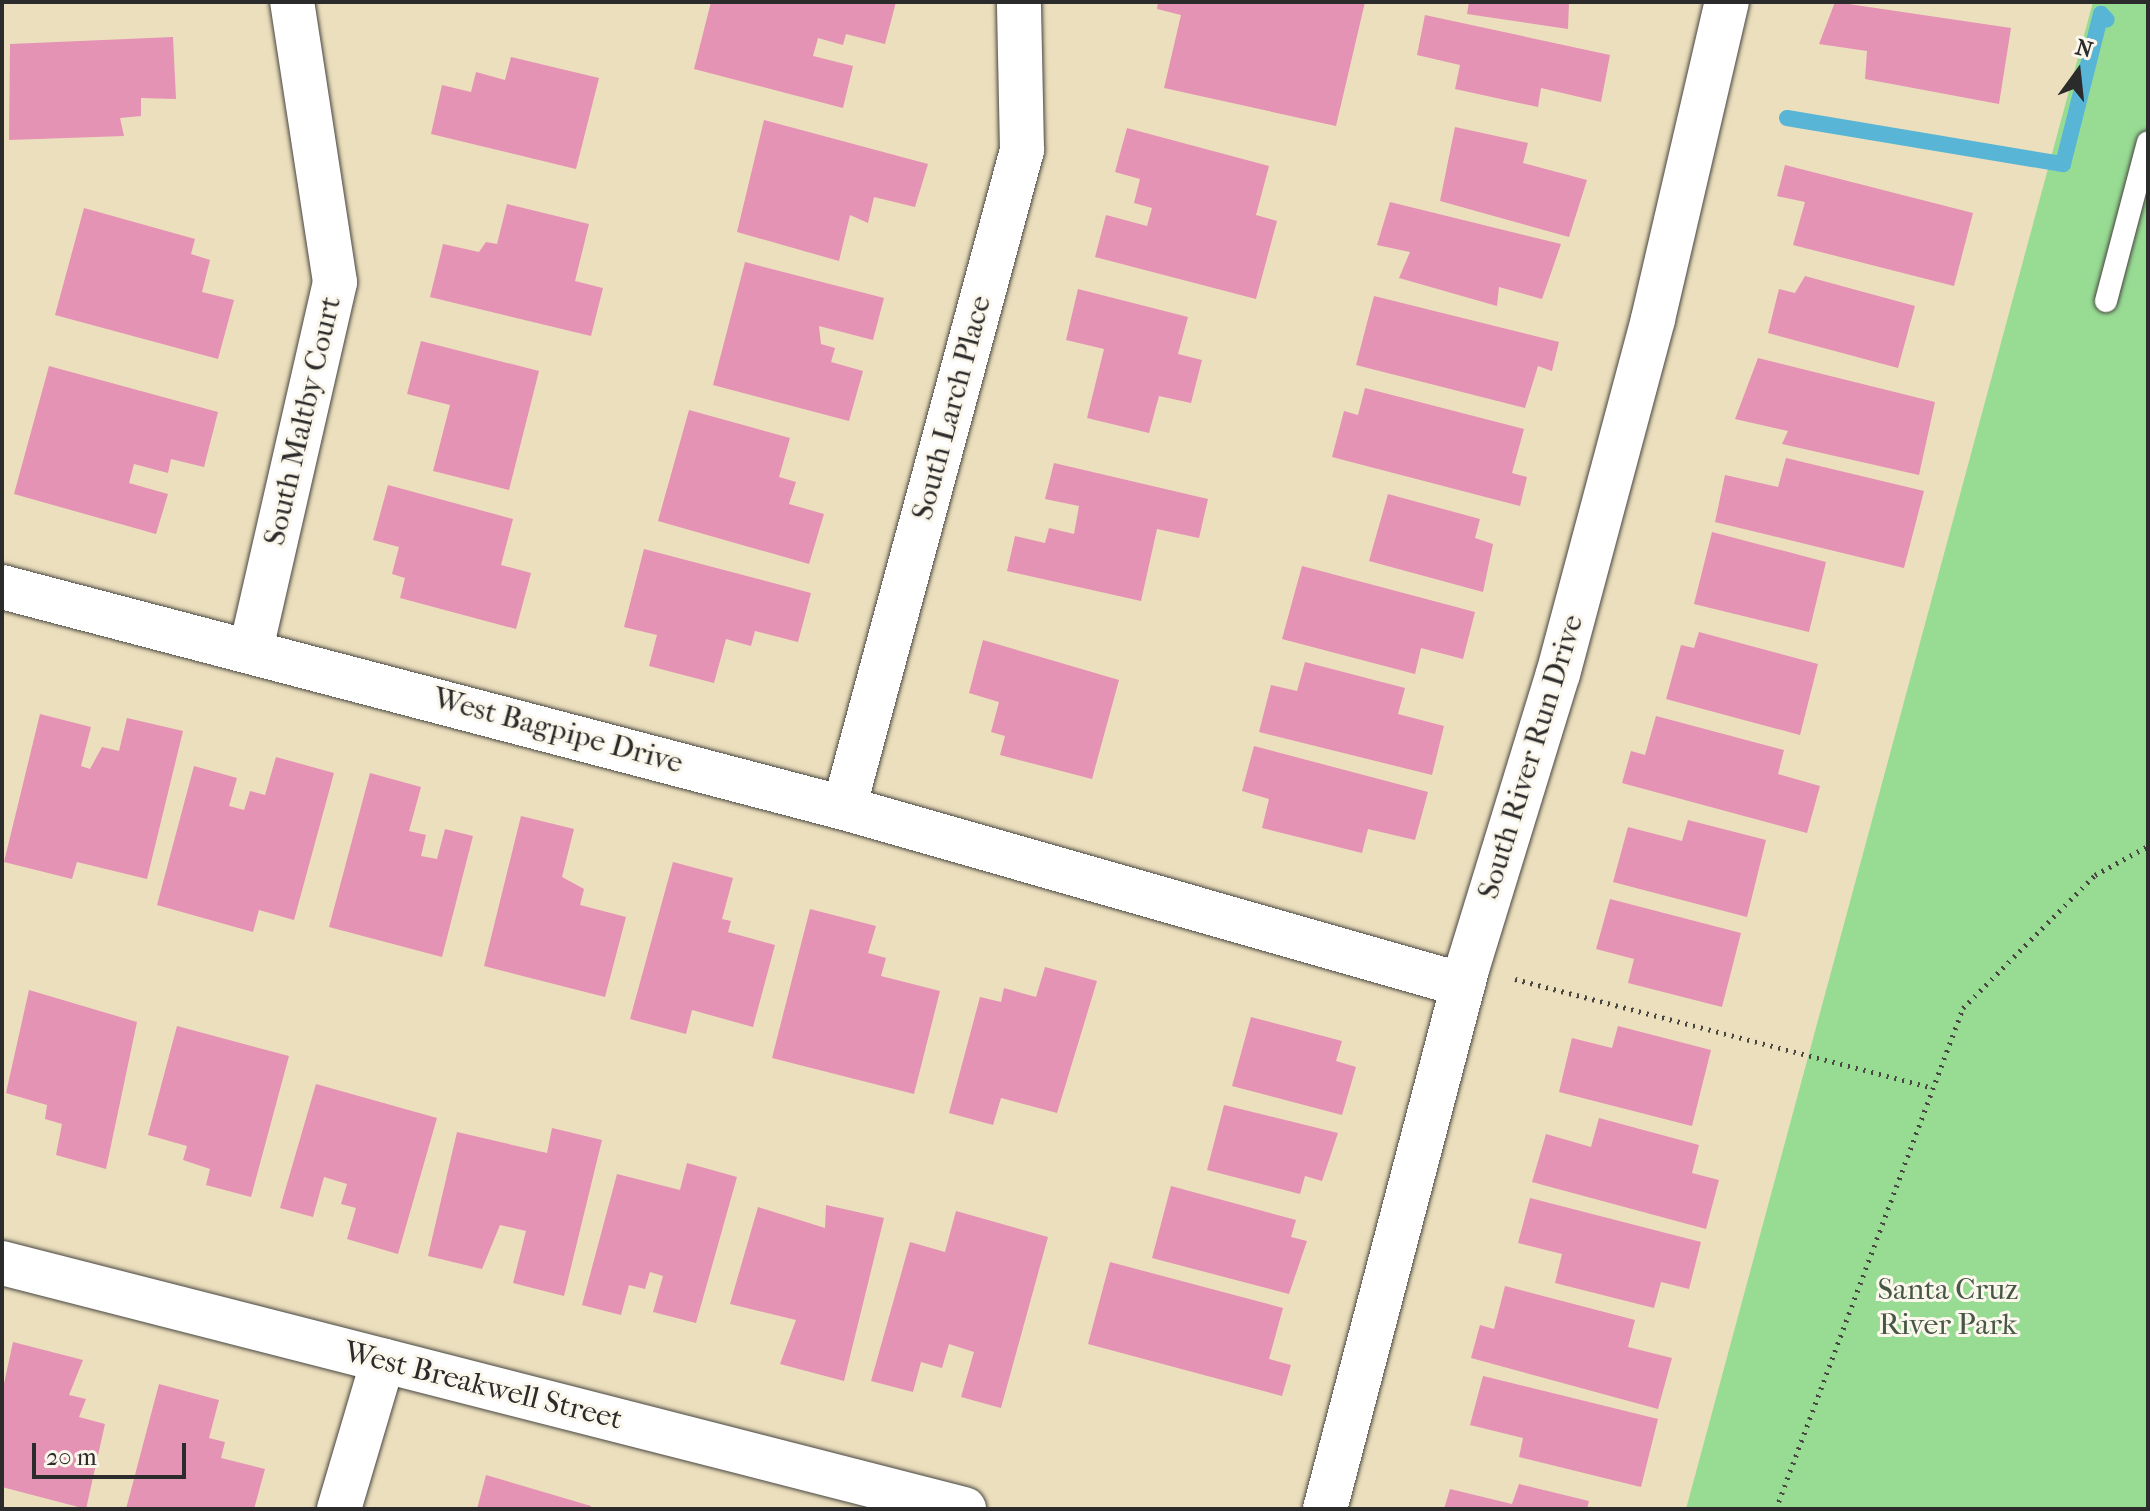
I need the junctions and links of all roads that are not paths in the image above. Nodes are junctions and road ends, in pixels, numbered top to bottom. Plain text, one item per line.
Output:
1 (292, 2) edge
2 (1019, 2) edge
3 (1727, 2) edge
4 (2148, 142) edge
5 (2106, 301) dead end
6 (2, 587) edge
7 (251, 649) junction
8 (844, 808) junction
9 (1466, 976) junction
10 (2, 1263) edge
11 (383, 1360) junction
12 (339, 1509) edge
13 (964, 1509) edge
14 (1325, 1509) edge

1 - 7 street, South Maltby Court
2 - 8 street, South Larch Place
3 - 9 street, South River Run Drive
4 - 5 lane
6 - 7 street, West Bagpipe Drive
7 - 8 street, West Bagpipe Drive
8 - 9 street, West Bagpipe Drive
9 - 14 street, South River Run Drive
10 - 11 street, West Breakwell Street
11 - 12 street
11 - 13 street, West Breakwell Street

